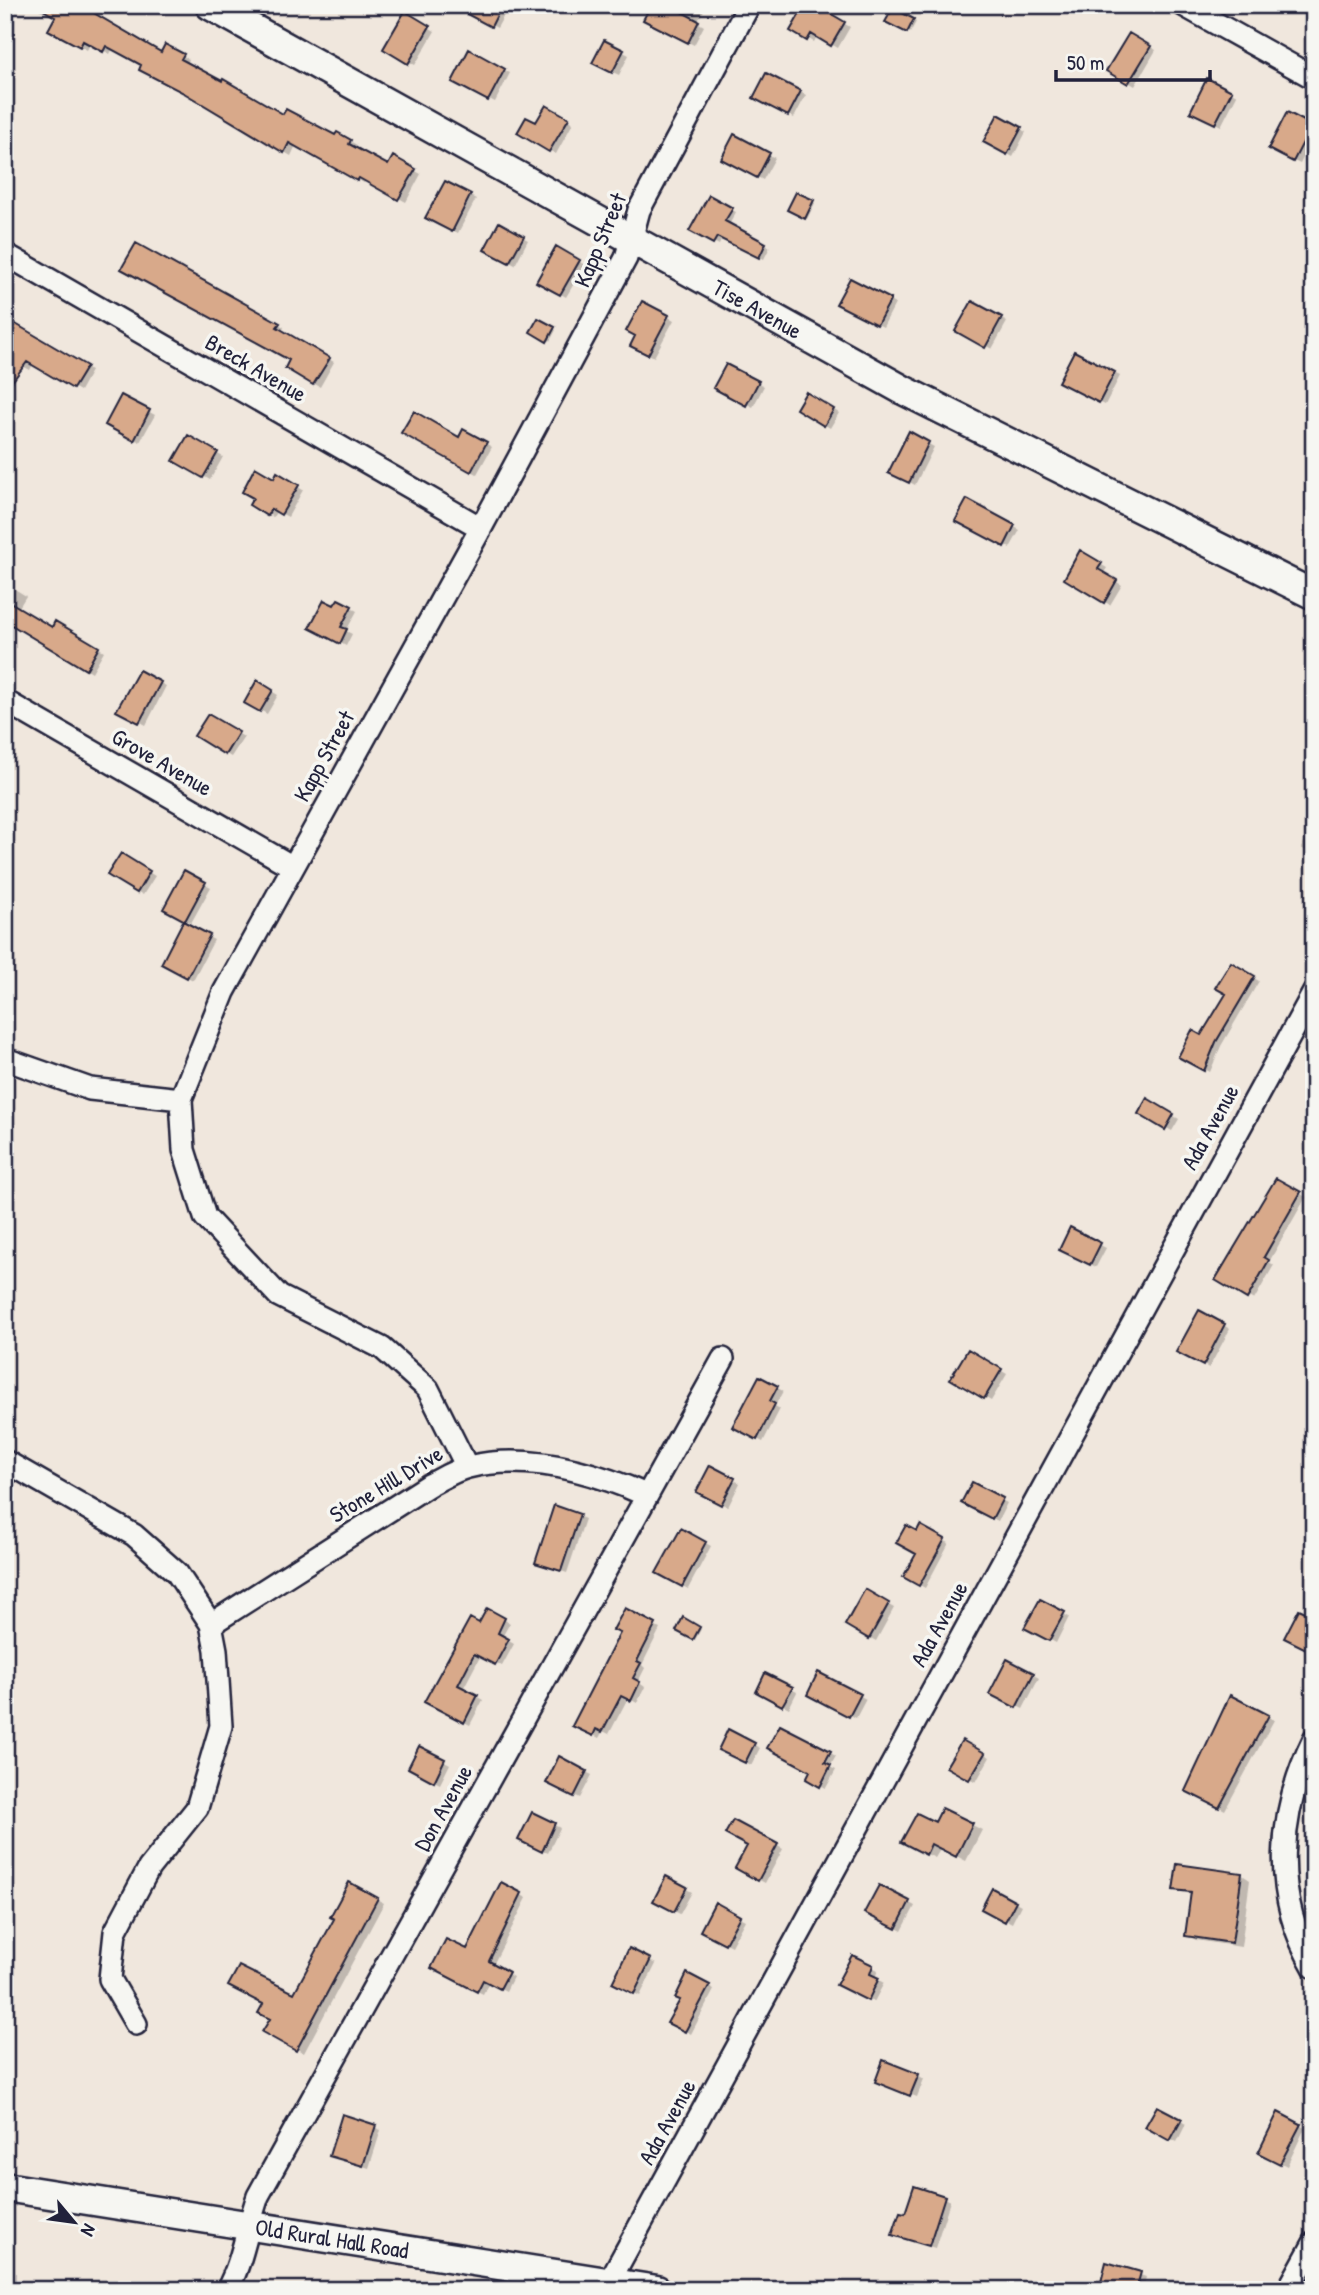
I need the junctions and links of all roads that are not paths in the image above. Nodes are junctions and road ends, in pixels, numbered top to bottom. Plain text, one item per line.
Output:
1 (210, 5) edge
2 (749, 5) edge
3 (1184, 5) edge
4 (1314, 78) edge
5 (630, 240) junction
6 (5, 254) edge
7 (481, 528) junction
8 (1314, 595) edge
9 (5, 701) edge
10 (293, 867) junction
11 (1314, 992) edge
12 (5, 1059) edge
13 (181, 1099) junction
14 (723, 1359) dead end
15 (5, 1461) edge
16 (467, 1467) junction
17 (646, 1495) junction
18 (211, 1624) junction
19 (1314, 1739) edge
20 (1314, 1968) edge
21 (136, 2024) dead end
22 (5, 2187) edge
23 (247, 2226) junction
24 (1314, 2243) edge
25 (609, 2282) junction
26 (227, 2290) edge
27 (657, 2290) edge
28 (1288, 2290) edge

1 - 5 street, Tise Avenue
2 - 5 street, Kapp Street
3 - 4 street
5 - 7 street, Kapp Street
5 - 8 street, Tise Avenue
6 - 7 street, Breck Avenue
7 - 10 street, Kapp Street
9 - 10 street, Grove Avenue
10 - 13 street, Kapp Street
11 - 25 street, Ada Avenue
12 - 13 street
13 - 16 street, Kapp Street
14 - 17 street, Don Avenue
15 - 18 street
16 - 17 street, Stone Hill Drive
16 - 18 street, Stone Hill Drive
17 - 23 street, Don Avenue
18 - 21 street
19 - 20 street
22 - 23 street, Old Rural Hall Road
23 - 25 street, Old Rural Hall Road
23 - 26 street, Don Avenue
24 - 28 street
25 - 27 street, Old Rural Hall Road

